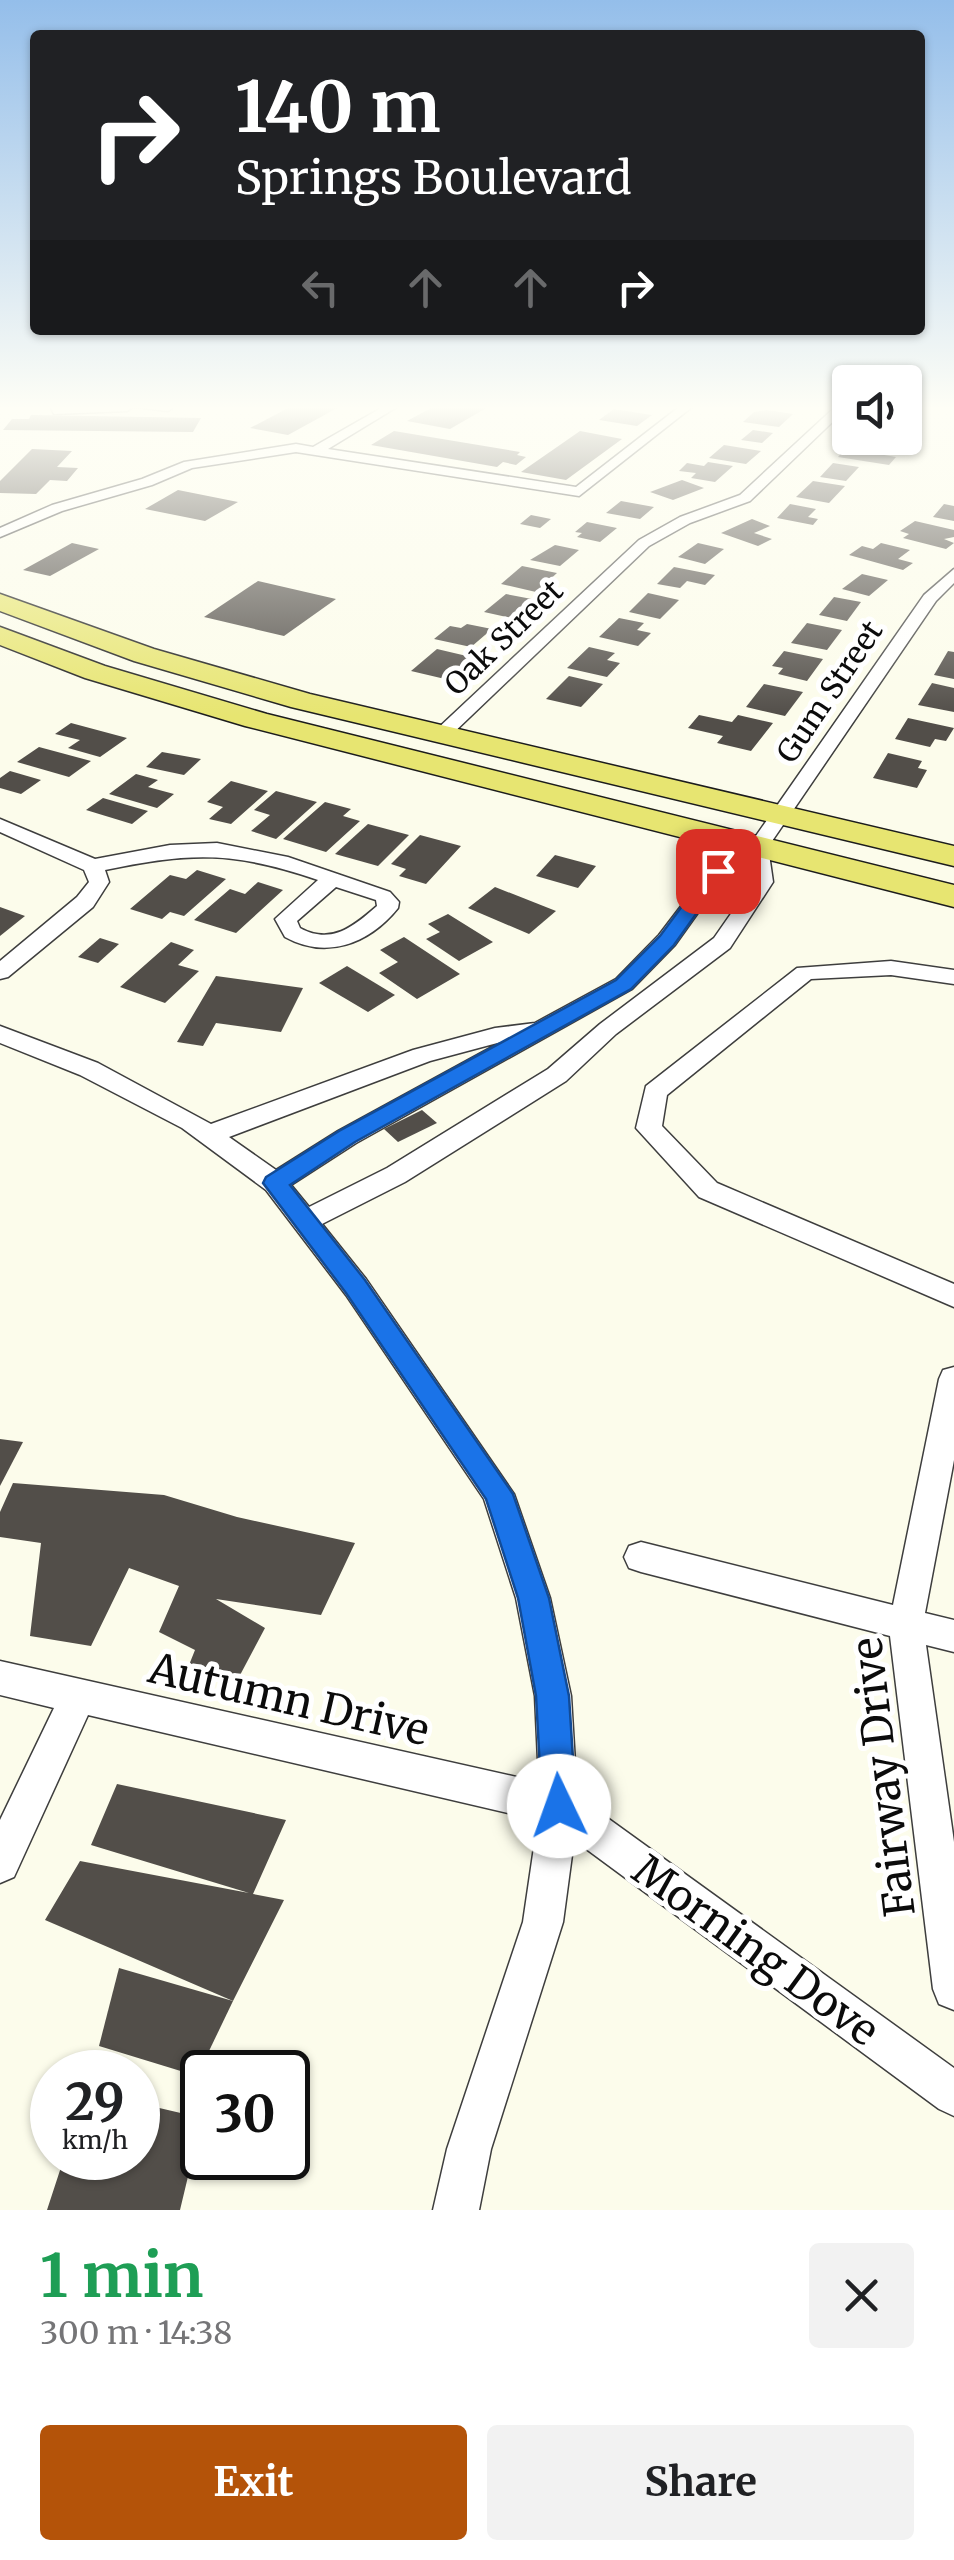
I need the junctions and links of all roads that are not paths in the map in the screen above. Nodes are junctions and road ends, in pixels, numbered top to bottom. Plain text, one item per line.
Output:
1 (52, 510) edge
2 (712, 510) edge
3 (0, 533) edge
4 (954, 574) edge
5 (0, 602) edge
6 (0, 635) edge
7 (442, 734) junction
8 (784, 814) junction
9 (0, 825) edge
10 (758, 847) junction
11 (954, 856) edge
12 (93, 866) junction
13 (331, 880) dead end
14 (954, 896) edge
15 (0, 972) edge
16 (954, 978) edge
17 (542, 1029) junction
18 (0, 1034) edge
19 (207, 1134) junction
20 (275, 1183) junction
21 (304, 1222) junction
22 (954, 1296) edge
23 (954, 1379) edge
24 (641, 1556) dead end
25 (906, 1624) junction
26 (954, 1636) edge
27 (0, 1678) edge
28 (78, 1697) junction
29 (559, 1806) junction
30 (0, 1863) edge
31 (954, 1989) edge
32 (954, 2094) edge
33 (456, 2210) edge

1 - 3 street
2 - 7 street, Oak Street
4 - 8 street, Gum Street
5 - 7 main road
6 - 10 main road
7 - 8 main road
8 - 10 street, Gum Street
8 - 11 main road
9 - 12 street
10 - 14 main road
10 - 17 street, Gum Street
10 - 21 street
12 - 13 street
12 - 15 street
16 - 22 street
17 - 19 street
17 - 20 street, Gum Street
18 - 19 street
19 - 20 street
20 - 21 street
21 - 29 street
23 - 25 street, Fairway Drive
24 - 25 street
25 - 26 street
25 - 31 street, Fairway Drive
27 - 28 street, Autumn Drive
28 - 29 street, Autumn Drive
28 - 30 street
29 - 32 street, Morning Dove
29 - 33 street

